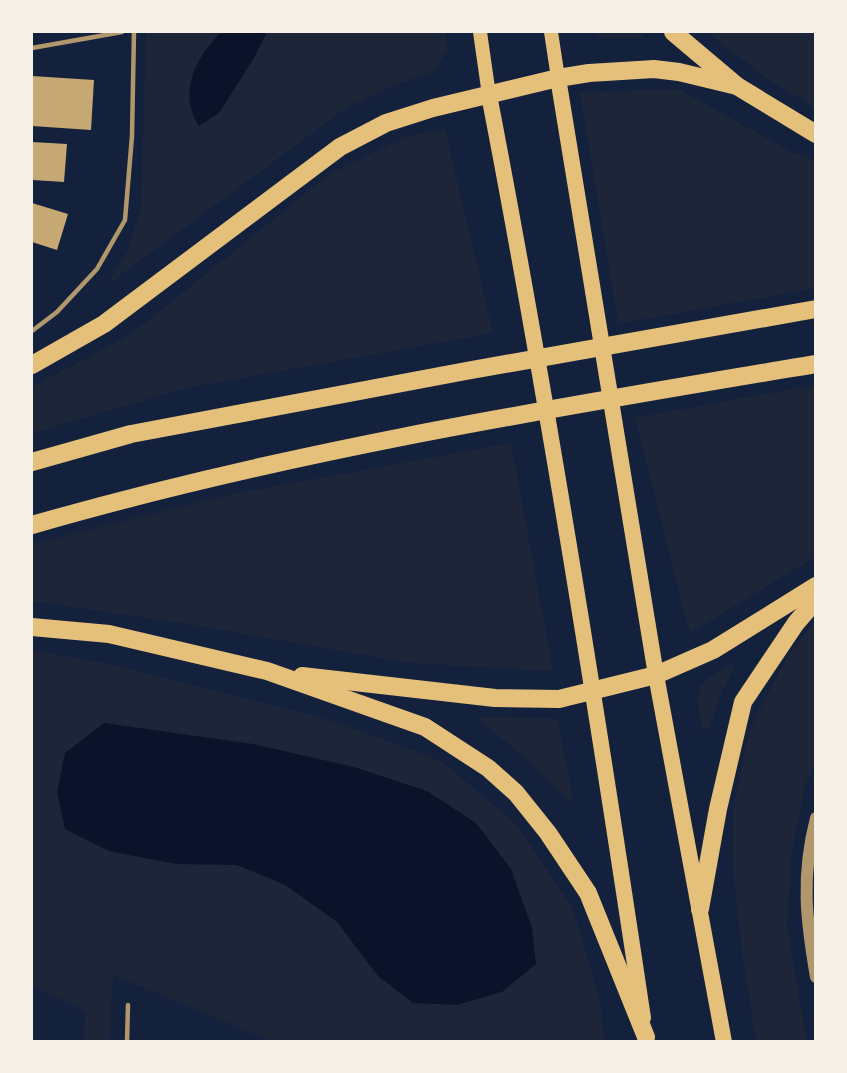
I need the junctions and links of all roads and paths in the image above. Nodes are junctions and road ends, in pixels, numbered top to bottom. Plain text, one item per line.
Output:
1 (122, 32) edge
2 (134, 32) edge
3 (480, 32) edge
4 (551, 32) edge
5 (673, 32) edge
6 (32, 48) edge
7 (558, 78) junction
8 (737, 86) junction
9 (489, 95) junction
10 (816, 134) edge
11 (816, 309) edge
12 (32, 331) edge
13 (816, 364) edge
14 (32, 365) edge
15 (32, 462) edge
16 (32, 525) edge
17 (816, 586) edge
18 (816, 600) edge
19 (32, 627) edge
20 (267, 671) junction
21 (656, 675) junction
22 (594, 692) junction
23 (816, 818) edge
24 (701, 909) junction
25 (811, 920) edge
26 (816, 977) edge
27 (128, 1005) dead end
28 (646, 1039) edge
29 (127, 1041) edge
30 (724, 1041) edge

1 - 6 lane
2 - 12 lane
3 - 9 main road
4 - 7 main road
5 - 8 highway
7 - 8 highway
7 - 9 highway
7 - 21 highway
8 - 10 highway
9 - 14 highway
9 - 22 highway
11 - 15 highway
13 - 16 highway
17 - 21 highway
18 - 24 highway
19 - 20 highway
20 - 22 highway
20 - 28 highway
21 - 22 highway
21 - 24 highway
22 - 28 highway
23 - 25 street
24 - 30 highway
25 - 26 street
27 - 29 lane

